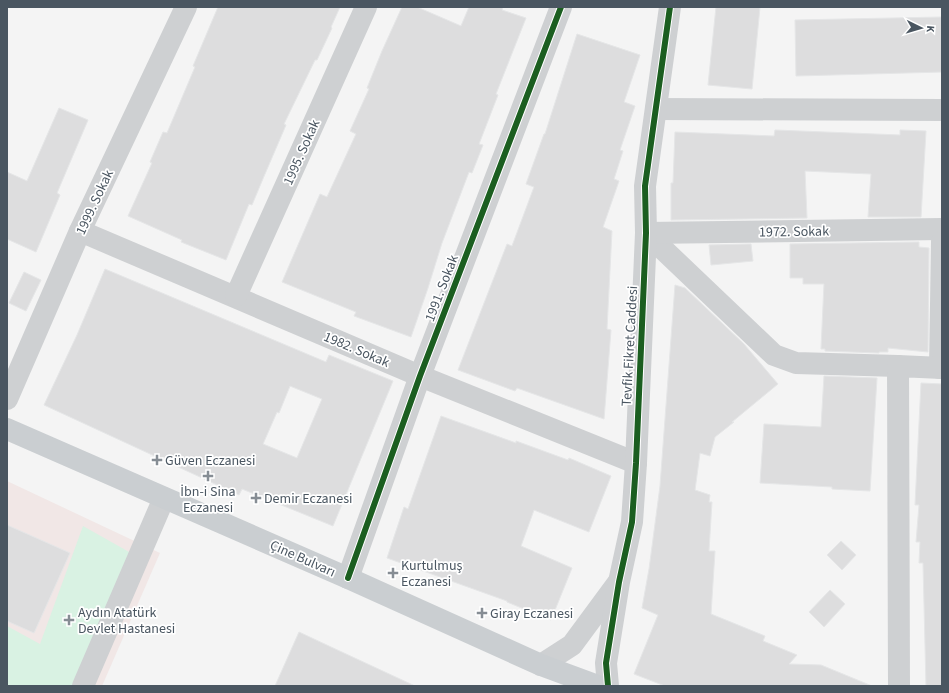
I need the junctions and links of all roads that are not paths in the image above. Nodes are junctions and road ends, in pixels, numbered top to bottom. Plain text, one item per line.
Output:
1 (186, 7) edge
2 (366, 7) edge
3 (561, 7) edge
4 (670, 7) edge
5 (656, 109) junction
6 (942, 110) edge
7 (942, 229) edge
8 (80, 231) junction
9 (646, 233) junction
10 (942, 242) edge
11 (236, 296) junction
12 (898, 366) junction
13 (941, 368) edge
14 (420, 376) junction
15 (7, 399) edge
16 (7, 429) edge
17 (7, 445) edge
18 (636, 463) junction
19 (161, 504) junction
20 (348, 578) junction
21 (619, 582) junction
22 (541, 664) junction
23 (84, 686) edge
24 (558, 686) edge
25 (598, 686) edge
26 (608, 686) edge
27 (899, 686) edge

1 - 8 street, 1999. Sokak
2 - 11 street, 1995. Sokak
3 - 14 street, 1991. Sokak
4 - 5 street, Tevfik Fikret Caddesi
5 - 6 street
5 - 9 street, Tevfik Fikret Caddesi
7 - 9 street, 1972. Sokak
8 - 11 street, 1982. Sokak
8 - 15 street, 1999. Sokak
9 - 12 street
9 - 18 street, Tevfik Fikret Caddesi
10 - 13 street
11 - 14 street, 1982. Sokak
12 - 13 street
12 - 27 street
14 - 18 street, 1982. Sokak
14 - 20 street, 1991. Sokak
16 - 19 main road, Çine Bulvarı
17 - 19 main road, Çine Bulvarı
18 - 21 street, Tevfik Fikret Caddesi
19 - 20 main road, Çine Bulvarı
19 - 23 street
19 - 24 main road, Çine Bulvarı
20 - 22 main road, Çine Bulvarı
21 - 22 street, Tevfik Fikret Caddesi
21 - 26 street, Tevfik Fikret Caddesi
22 - 25 main road, Çine Bulvarı

